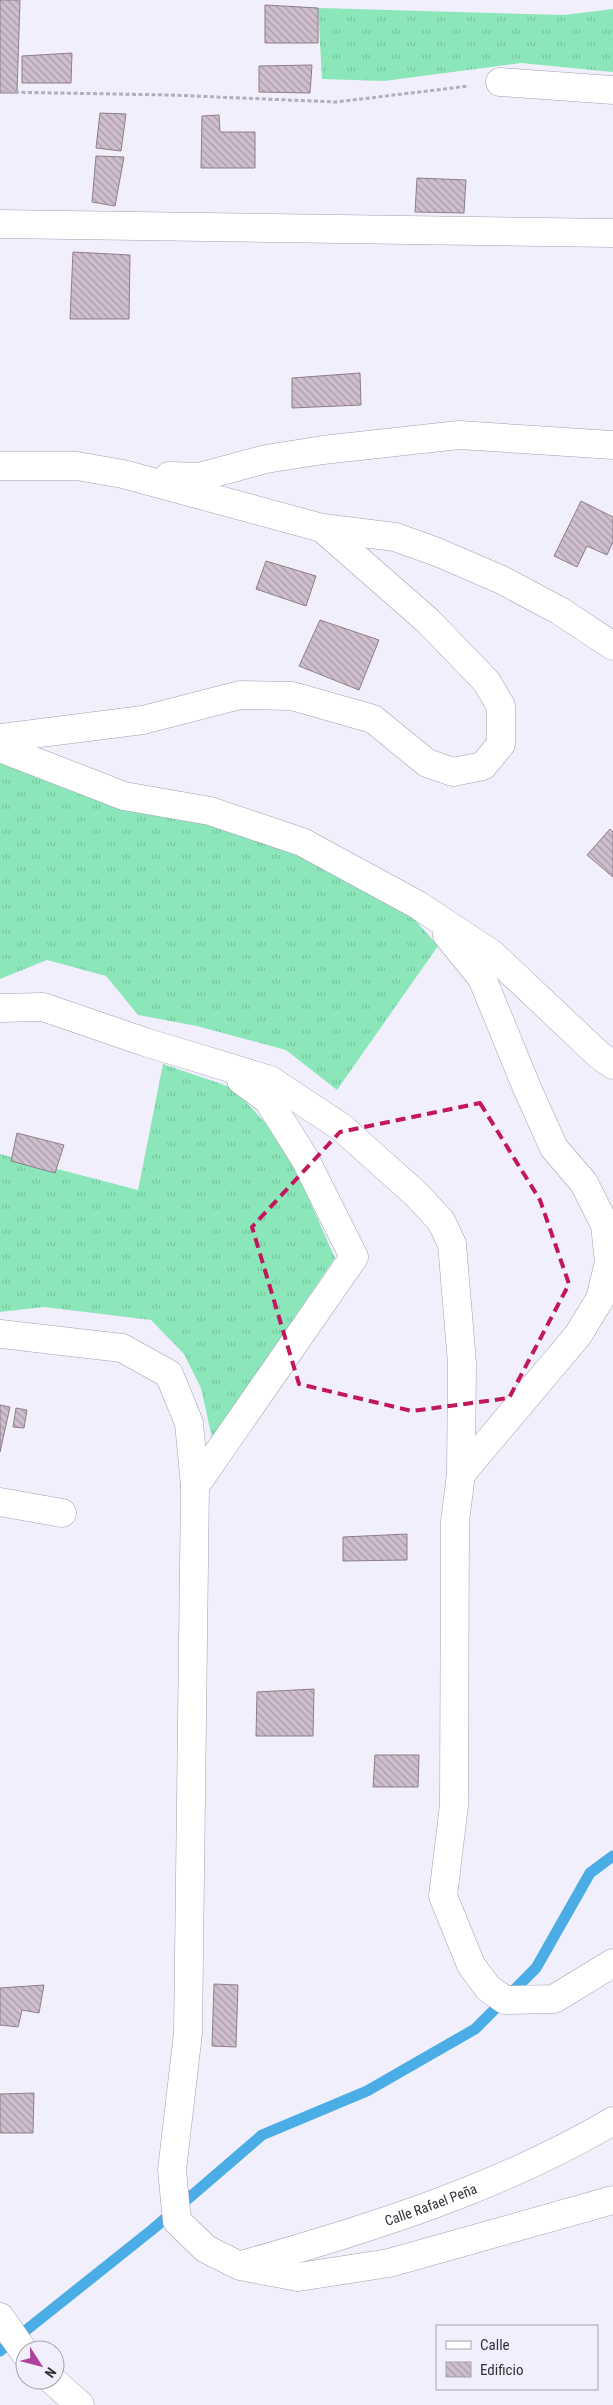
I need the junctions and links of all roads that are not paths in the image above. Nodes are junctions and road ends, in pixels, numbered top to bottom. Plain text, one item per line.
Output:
1 (500, 82) road end
2 (613, 90) edge
3 (0, 224) edge
4 (613, 233) edge
5 (613, 445) edge
6 (0, 466) edge
7 (122, 474) junction
8 (322, 528) junction
9 (613, 646) edge
10 (0, 738) edge
11 (0, 748) edge
12 (418, 904) junction
13 (0, 1008) edge
14 (218, 1064) junction
15 (613, 1065) edge
16 (0, 1334) edge
17 (461, 1474) junction
18 (195, 1486) junction
19 (0, 1502) edge
20 (62, 1513) dead end
21 (613, 1962) edge
22 (613, 2121) edge
23 (613, 2200) edge
24 (240, 2266) junction
25 (0, 2317) edge
26 (16, 2340) edge
27 (63, 2390) edge
28 (80, 2405) edge

1 - 2 street
3 - 4 street
5 - 7 street
6 - 7 street
7 - 8 street
8 - 9 street
8 - 10 street
11 - 12 street
12 - 15 street
12 - 17 street
13 - 14 street
14 - 17 street
14 - 18 street
16 - 18 street
17 - 21 street
18 - 24 street
19 - 20 street
22 - 24 street, Calle Rafael Peña
23 - 24 street
25 - 26 street
27 - 28 street

